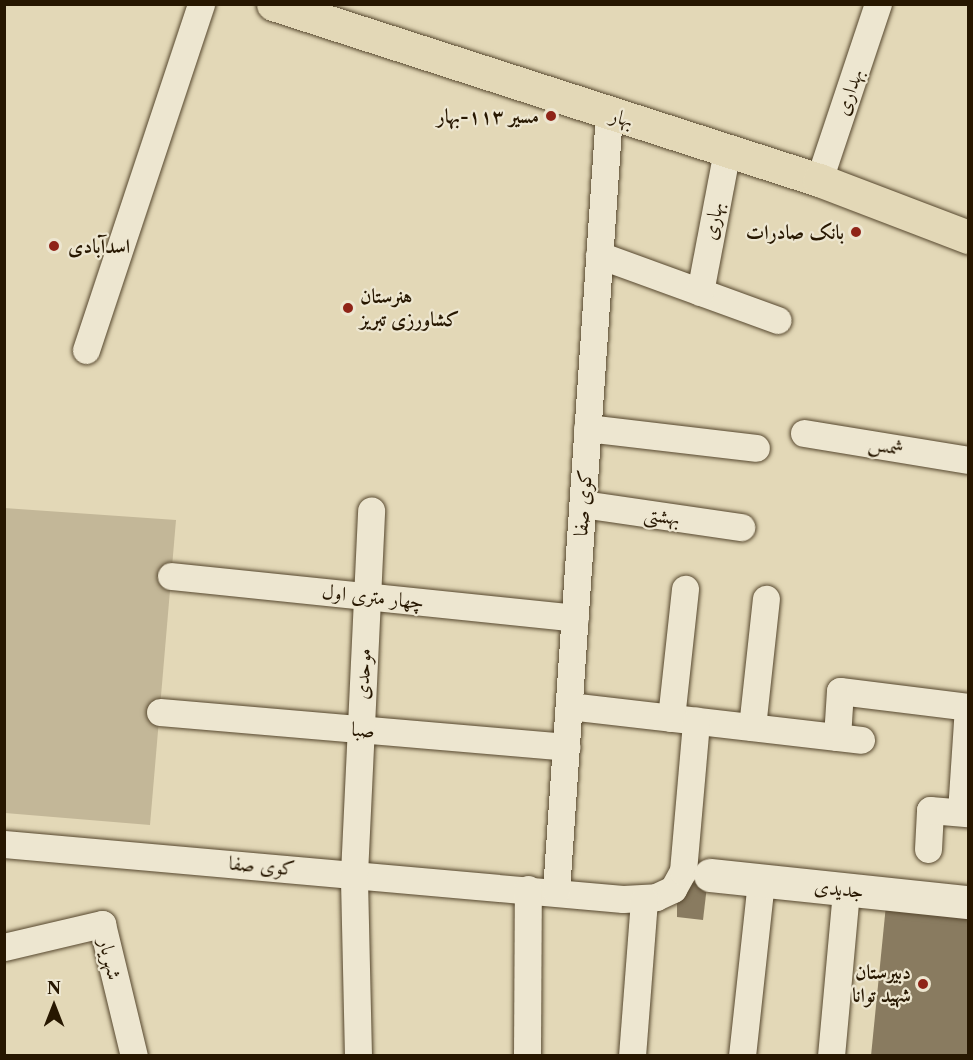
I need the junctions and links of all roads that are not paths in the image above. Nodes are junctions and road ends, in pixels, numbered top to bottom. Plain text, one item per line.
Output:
1 (201, 4) edge
2 (273, 4) edge
3 (878, 4) edge
4 (609, 114) junction
5 (727, 151) junction
6 (819, 180) junction
7 (969, 237) edge
8 (599, 255) junction
9 (700, 292) junction
10 (778, 320) dead end
11 (86, 350) dead end
12 (588, 428) junction
13 (804, 433) dead end
14 (756, 448) dead end
15 (969, 460) edge
16 (583, 504) junction
17 (371, 510) dead end
18 (741, 527) dead end
19 (171, 576) dead end
20 (685, 589) dead end
21 (367, 597) junction
22 (766, 599) dead end
23 (575, 618) junction
24 (569, 706) junction
25 (968, 707) edge
26 (159, 712) dead end
27 (683, 719) junction
28 (752, 727) junction
29 (361, 729) junction
30 (566, 747) junction
31 (965, 813) edge
32 (4, 844) edge
33 (928, 849) dead end
34 (697, 873) junction
35 (354, 874) junction
36 (761, 880) junction
37 (528, 889) junction
38 (846, 890) junction
39 (556, 891) junction
40 (633, 899) junction
41 (969, 902) edge
42 (4, 948) edge
43 (134, 1056) edge
44 (358, 1056) edge
45 (527, 1056) edge
46 (632, 1056) edge
47 (742, 1056) edge
48 (831, 1056) edge

1 - 11 street
2 - 4 main road, بهار
3 - 6 street, بهداری
4 - 5 main road, بهار
4 - 8 street, کوی صفا
5 - 6 main road, بهار
5 - 9 street, بهاری
6 - 7 main road, بهار
8 - 9 street
8 - 12 street, کوی صفا
9 - 10 street
12 - 14 street
12 - 16 street, کوی صفا
13 - 15 street, شمس
16 - 18 street, بهشتی
16 - 23 street, کوی صفا
17 - 21 street, موحدی
19 - 21 street, چهار متری اول
20 - 27 street
21 - 23 street, چهار متری اول
21 - 29 street, موحدی
22 - 28 street
23 - 24 street, کوی صفا
24 - 27 street
24 - 30 street, کوی صفا
25 - 28 street
25 - 31 street
26 - 29 street, صبا
27 - 28 street
27 - 34 street
29 - 30 street, صبا
29 - 35 street, موحدی
30 - 39 street, کوی صفا
31 - 33 street
32 - 35 street, کوی صفا
34 - 36 street, جدیدی
34 - 40 street
35 - 37 street, کوی صفا
35 - 44 street, موحدی
36 - 38 street, جدیدی
36 - 47 street
37 - 39 street, کوی صفا
37 - 45 street
38 - 41 street, جدیدی
38 - 48 street
39 - 40 street, کوی صفا
40 - 46 street
42 - 43 street, شهریار

